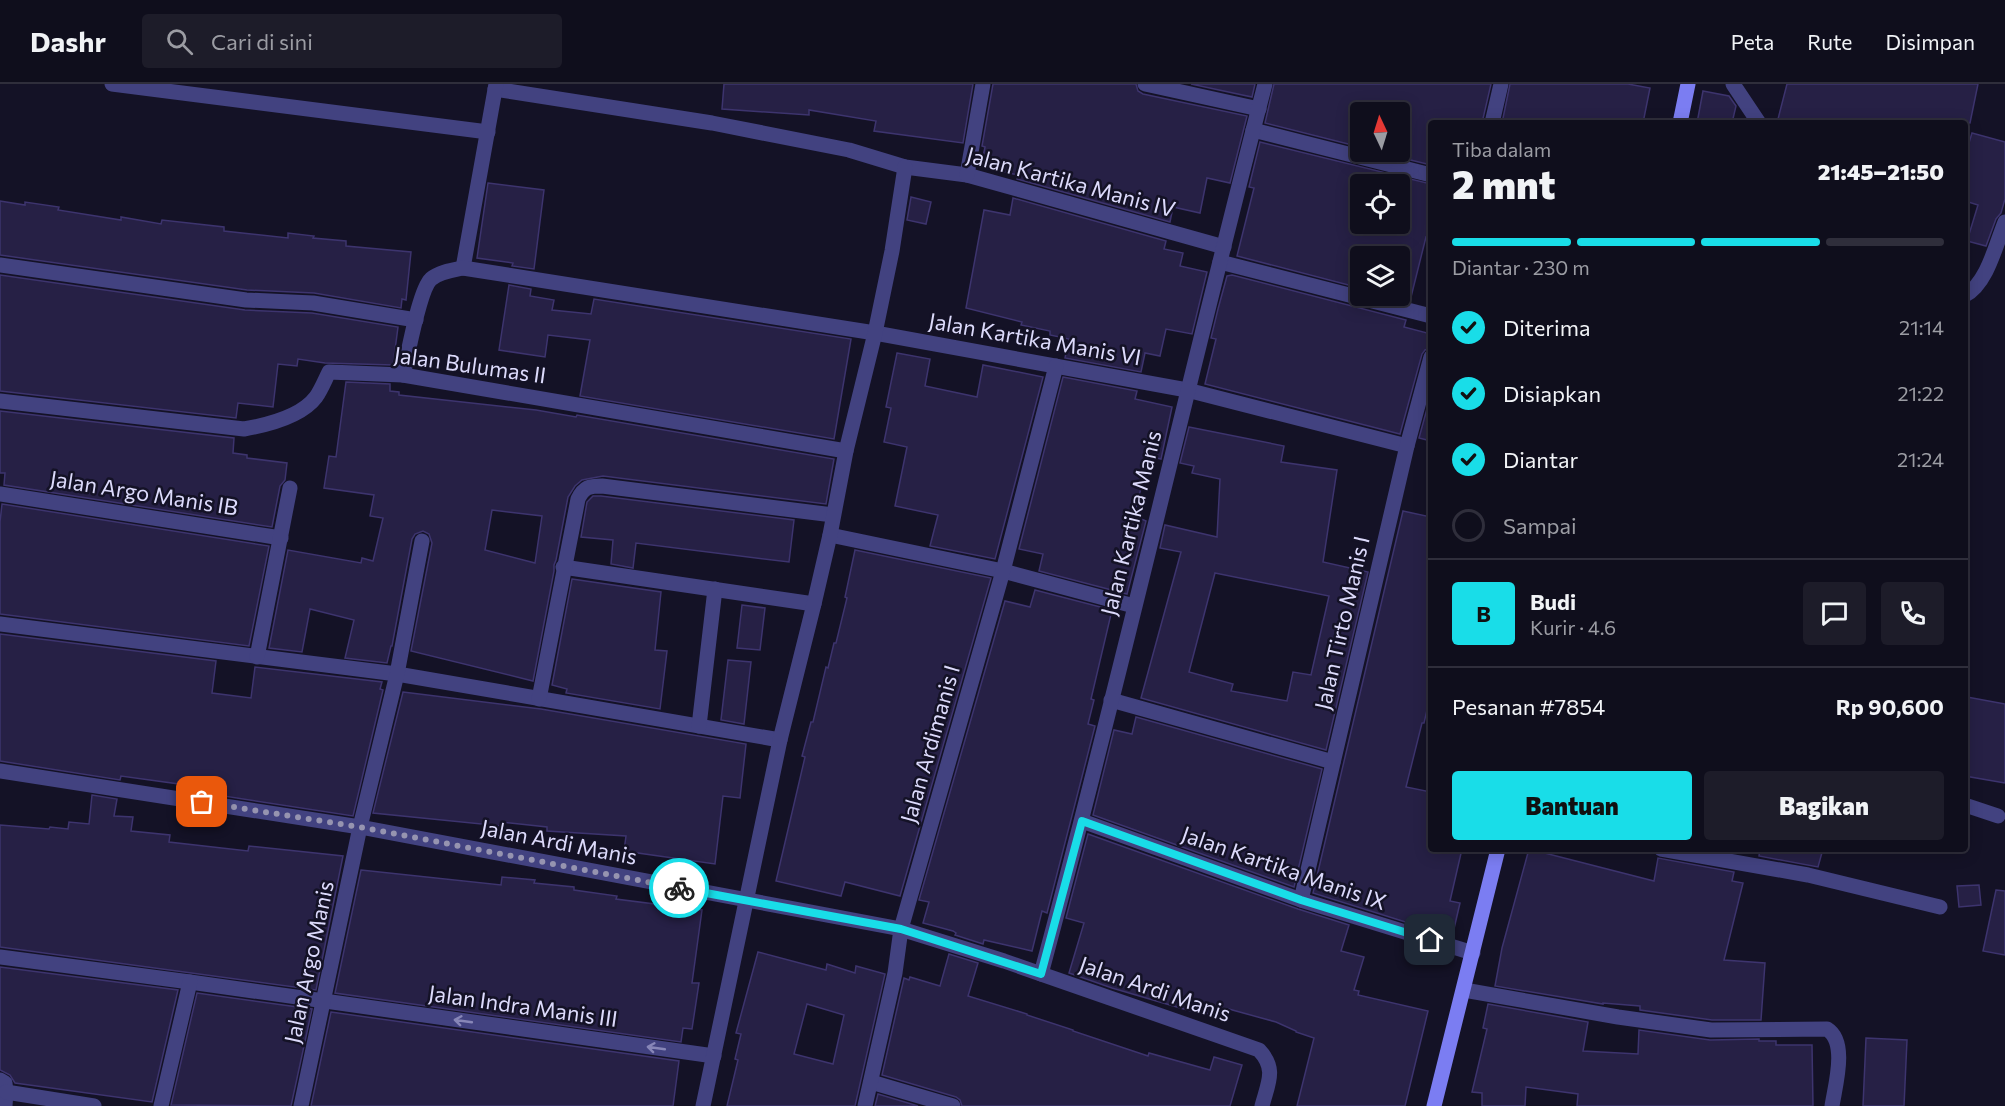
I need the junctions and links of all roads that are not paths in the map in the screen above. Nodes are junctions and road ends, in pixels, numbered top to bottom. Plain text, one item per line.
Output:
1 (112, 84) edge
2 (983, 84) edge
3 (1145, 84) edge
4 (1265, 84) edge
5 (1502, 84) edge
6 (1688, 84) edge
7 (1733, 84) edge
8 (495, 87) edge
9 (1259, 109) junction
10 (1493, 120) edge
11 (1681, 120) edge
12 (1757, 120) edge
13 (1253, 130) junction
14 (488, 132) junction
15 (905, 167) junction
16 (1428, 174) edge
17 (967, 176) junction
18 (2005, 222) edge
19 (1224, 247) junction
20 (1220, 262) junction
21 (0, 265) edge
22 (463, 268) junction
23 (1968, 294) edge
24 (1428, 315) edge
25 (416, 320) junction
26 (875, 333) junction
27 (1056, 366) junction
28 (1428, 368) edge
29 (403, 375) junction
30 (1187, 390) junction
31 (0, 400) edge
32 (1407, 446) junction
33 (846, 451) junction
34 (290, 488) dead end
35 (0, 494) edge
36 (833, 515) junction
37 (830, 535) junction
38 (281, 538) junction
39 (422, 541) dead end
40 (563, 567) junction
41 (1003, 571) junction
42 (715, 589) junction
43 (814, 604) junction
44 (1134, 606) junction
45 (0, 624) edge
46 (257, 657) junction
47 (397, 674) junction
48 (539, 699) junction
49 (1111, 700) junction
50 (699, 726) junction
51 (780, 740) junction
52 (1333, 762) junction
53 (0, 771) edge
54 (1968, 806) edge
55 (1998, 816) dead end
56 (1082, 821) junction
57 (360, 827) junction
58 (1497, 852) edge
59 (1678, 852) edge
60 (745, 900) junction
61 (1301, 900) junction
62 (1940, 907) dead end
63 (901, 929) junction
64 (1473, 953) junction
65 (0, 957) edge
66 (1041, 974) junction
67 (190, 982) junction
68 (1464, 990) junction
69 (325, 1001) junction
70 (714, 1056) junction
71 (871, 1082) junction
72 (4, 1093) edge
73 (94, 1106) edge
74 (161, 1106) edge
75 (301, 1106) edge
76 (703, 1106) edge
77 (865, 1106) edge
78 (953, 1106) edge
79 (1262, 1106) edge
80 (1434, 1106) edge
81 (1832, 1106) edge

1 - 14 street
2 - 17 street
3 - 9 street
4 - 9 street, Jalan Kartika Manis
5 - 10 street
6 - 11 main road
7 - 12 street
8 - 14 street
8 - 15 street, Jalan Kartika Manis IV
9 - 13 street, Jalan Kartika Manis
13 - 16 street
13 - 19 street, Jalan Kartika Manis
14 - 22 street
15 - 17 street, Jalan Kartika Manis IV
15 - 26 street
17 - 19 street, Jalan Kartika Manis IV
18 - 23 street
19 - 20 street, Jalan Kartika Manis
20 - 24 street
20 - 30 street, Jalan Kartika Manis
21 - 25 street
22 - 25 street
22 - 26 street, Jalan Kartika Manis VI
25 - 29 street
26 - 27 street, Jalan Kartika Manis VI
26 - 33 street
27 - 30 street, Jalan Kartika Manis VI
27 - 41 street, Jalan Ardimanis I
28 - 32 street, Jalan Tirto Manis I
29 - 31 street, Jalan Bulumas II
29 - 33 street, Jalan Bulumas II
30 - 32 street, Jalan Kartika Manis VI
30 - 44 street, Jalan Kartika Manis
32 - 52 street, Jalan Tirto Manis I
33 - 36 street
34 - 38 street
35 - 38 street, Jalan Argo Manis IB
36 - 37 street
36 - 40 street
37 - 41 street
37 - 43 street
38 - 46 street
39 - 47 street, Jalan Argo Manis
40 - 42 street
40 - 48 street
41 - 44 street
41 - 63 street, Jalan Ardimanis I
42 - 43 street
42 - 50 street
43 - 51 street
44 - 49 street, Jalan Kartika Manis
45 - 46 street
46 - 47 street
47 - 48 street
47 - 57 street, Jalan Argo Manis
48 - 50 street
49 - 52 street
49 - 56 street, Jalan Kartika Manis
50 - 51 street
51 - 60 street
52 - 61 street, Jalan Tirto Manis I
53 - 57 street, Jalan Ardi Manis
54 - 55 street
56 - 61 street, Jalan Kartika Manis IX
56 - 66 street, Jalan Kartika Manis
57 - 60 street, Jalan Ardi Manis
57 - 69 street, Jalan Argo Manis
58 - 64 main road
59 - 62 street
60 - 63 street, Jalan Ardi Manis
60 - 70 street
61 - 64 street, Jalan Kartika Manis IX
63 - 66 street, Jalan Ardi Manis
63 - 71 street, Jalan Ardimanis I
64 - 68 main road
65 - 67 street, Jalan Indra Manis III
66 - 79 street, Jalan Ardi Manis
67 - 69 street, Jalan Indra Manis III
67 - 74 street
68 - 80 main road
68 - 81 street
70 -> 69 street, Jalan Indra Manis III
69 - 75 street, Jalan Argo Manis
70 - 76 street
71 - 77 street, Jalan Ardimanis I
71 - 78 street
72 - 73 street

